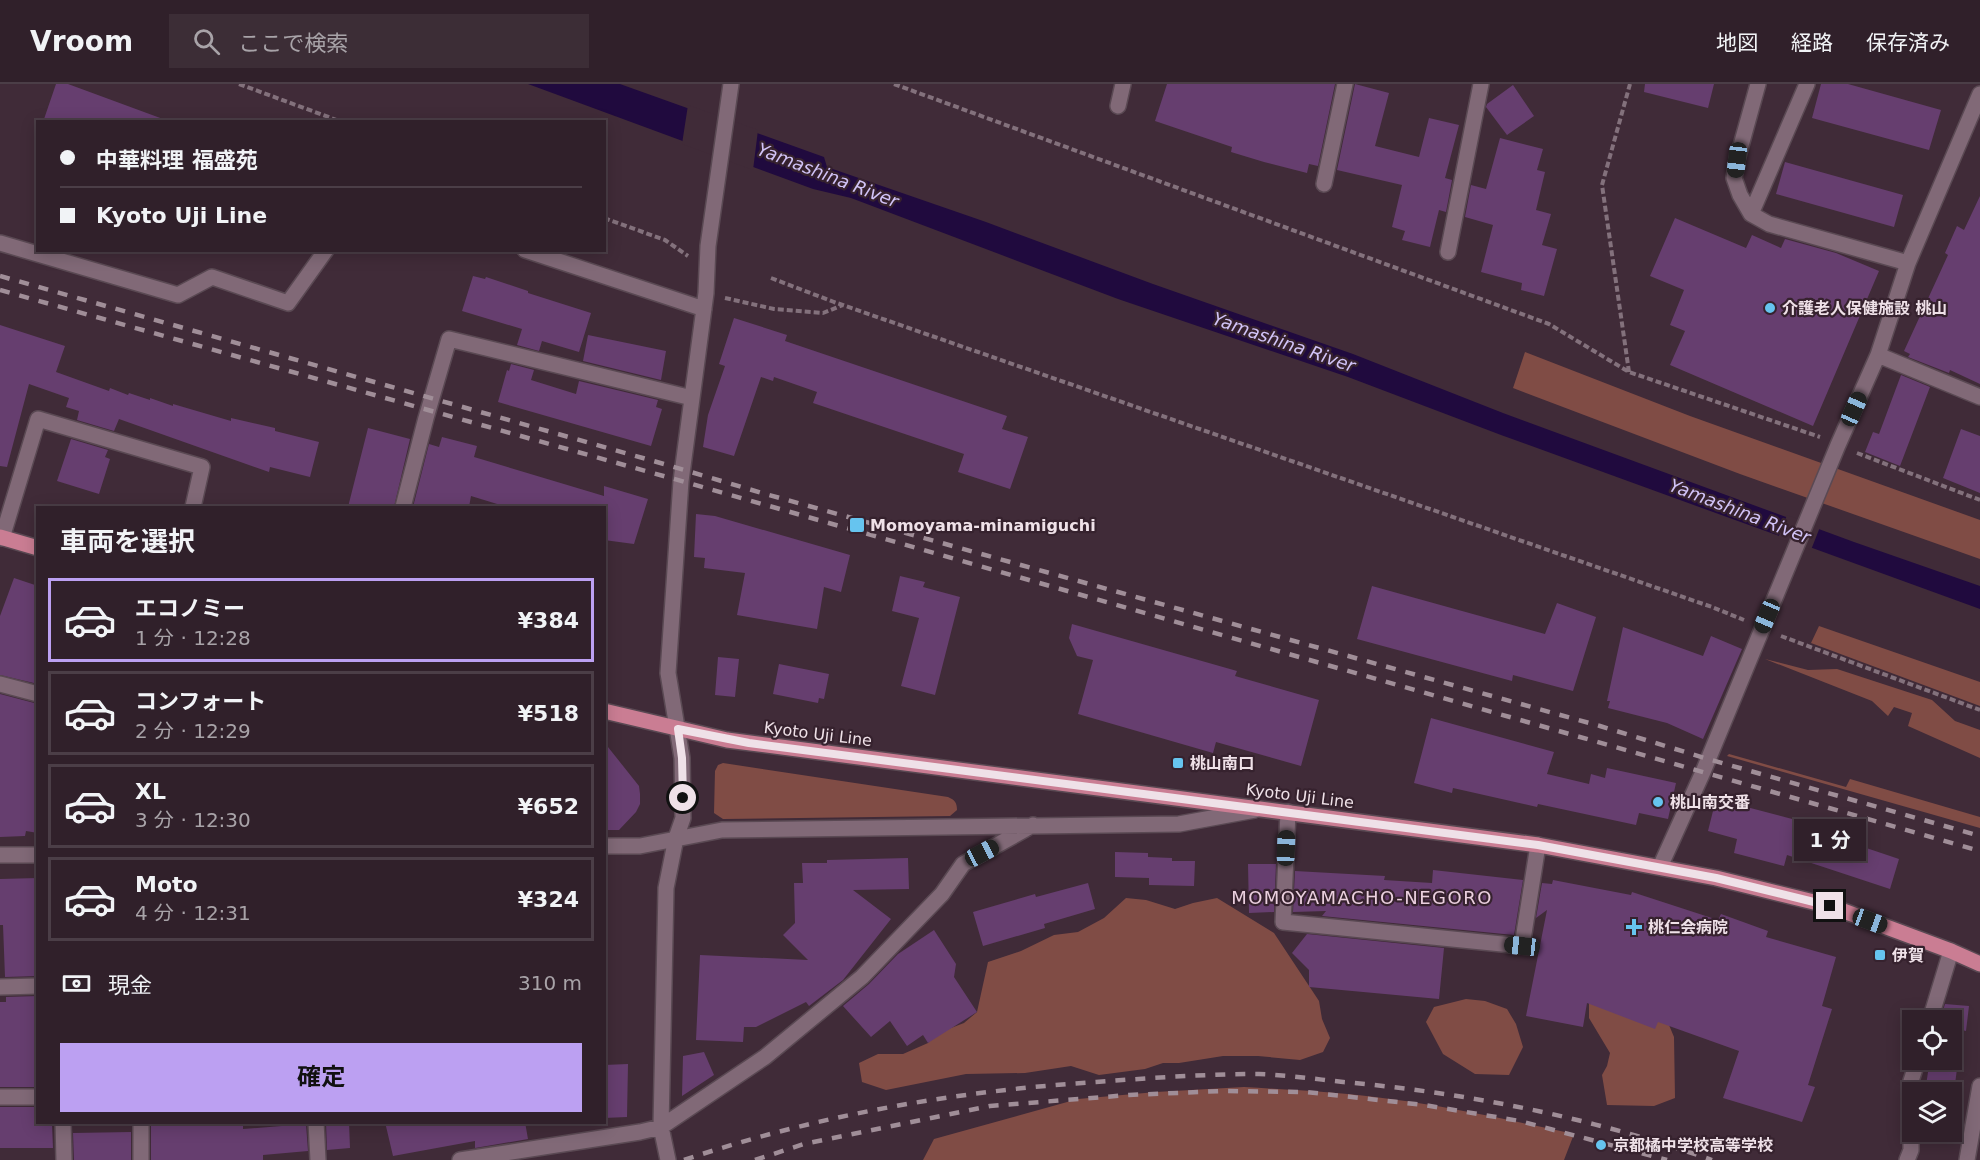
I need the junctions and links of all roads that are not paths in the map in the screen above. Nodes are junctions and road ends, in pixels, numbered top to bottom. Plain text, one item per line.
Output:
1 (731, 84) edge
2 (1123, 84) edge
3 (1345, 84) edge
4 (1481, 84) edge
5 (1758, 84) edge
6 (1807, 84) edge
7 (1980, 94) edge
8 (1119, 106) dead end
9 (1324, 184) dead end
10 (1751, 214) junction
11 (0, 243) edge
12 (325, 252) edge
13 (531, 252) edge
14 (1448, 252) dead end
15 (1908, 263) junction
16 (704, 309) junction
17 (1878, 356) junction
18 (1980, 397) edge
19 (692, 398) junction
20 (193, 506) edge
21 (403, 506) edge
22 (1, 537) edge
23 (36, 547) edge
24 (0, 684) edge
25 (36, 693) edge
26 (606, 711) edge
27 (678, 729) junction
28 (1258, 809) junction
29 (1288, 812) junction
30 (1033, 825) junction
31 (676, 838) junction
32 (1538, 845) junction
33 (606, 846) edge
34 (0, 855) edge
35 (36, 855) edge
36 (1660, 867) junction
37 (1951, 951) junction
38 (1980, 964) edge
39 (36, 986) edge
40 (0, 987) edge
41 (1933, 1010) edge
42 (1914, 1070) edge
43 (1980, 1086) edge
44 (36, 1096) edge
45 (0, 1097) edge
46 (63, 1124) edge
47 (141, 1124) edge
48 (316, 1124) edge
49 (661, 1127) junction
50 (64, 1160) edge
51 (141, 1160) edge
52 (318, 1160) edge
53 (460, 1160) edge
54 (668, 1160) edge
55 (1907, 1160) edge
56 (1967, 1160) edge

1 - 16 street
2 - 8 street
3 - 9 street
4 - 14 street
5 - 10 street
6 - 10 street
7 - 15 street
10 - 15 street
11 - 12 street
13 - 16 street
15 - 17 street
16 - 19 street
17 - 18 street
17 - 36 street
19 - 21 street
19 - 27 street
20 - 22 street
22 - 23 main road
24 - 25 street
26 - 27 main road, Kyoto Uji Line
27 - 28 main road, Kyoto Uji Line
27 - 31 street
28 - 29 main road, Kyoto Uji Line
28 - 30 street
29 - 32 main road, Kyoto Uji Line
29 - 32 street
30 - 31 street
30 - 49 street
31 - 33 street
31 - 49 street
32 - 36 main road, Kyoto Uji Line
34 - 35 street
36 - 37 main road, Kyoto Uji Line
37 - 38 main road, Kyoto Uji Line
37 - 41 street
39 - 40 street
42 - 55 street
43 - 56 street
44 - 45 street
46 - 50 street
47 - 51 street
48 - 52 street
49 - 53 street
49 - 54 street

